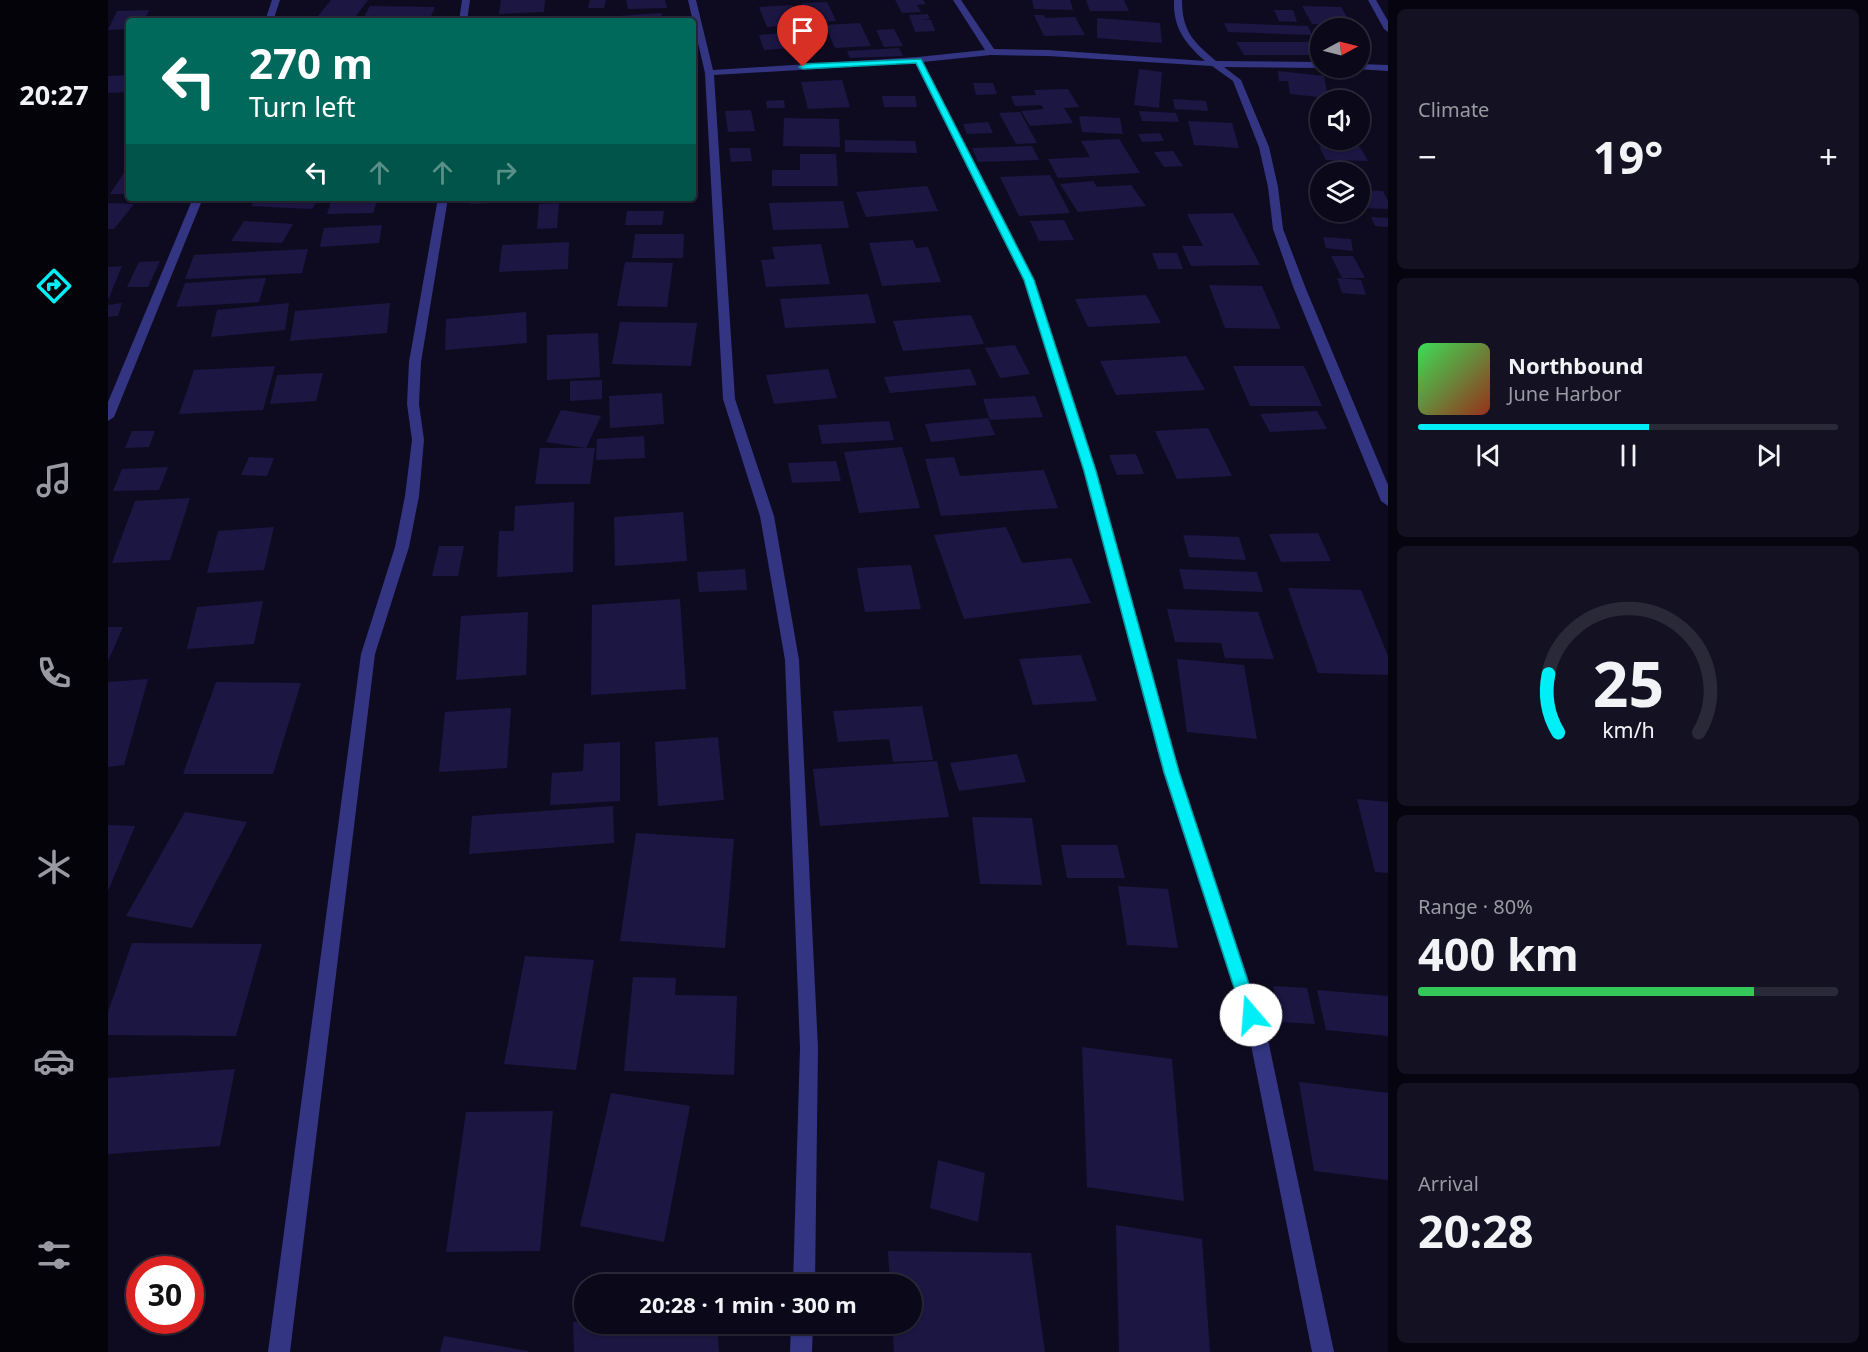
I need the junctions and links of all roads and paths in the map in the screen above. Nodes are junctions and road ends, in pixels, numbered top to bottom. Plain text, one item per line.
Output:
1 (276, 0) edge
2 (466, 0) edge
3 (692, 0) edge
4 (957, 0) edge
5 (1178, 0) edge
6 (1372, 0) edge
7 (270, 18) edge
8 (463, 18) edge
9 (1388, 29) edge
10 (991, 52) junction
11 (918, 60) junction
12 (1214, 64) junction
13 (1310, 65) edge
14 (1370, 67) edge
15 (1388, 68) edge
16 (709, 73) junction
17 (197, 201) edge
18 (442, 201) edge
19 (123, 379) junction
20 (108, 381) edge
21 (108, 417) edge
22 (1388, 501) edge
23 (804, 1274) edge
24 (802, 1334) edge
25 (279, 1352) edge
26 (801, 1352) edge
27 (1323, 1352) edge

1 - 7 street
2 - 8 street
3 - 16 street
4 - 10 street
5 - 12 street
6 - 9 street
10 - 11 street
10 - 12 street
11 - 16 street
11 - 27 street
12 - 13 street
12 - 22 street
14 - 15 street
16 - 23 street
17 - 19 street
18 - 25 street
19 - 20 street
19 - 21 street
24 - 26 street

